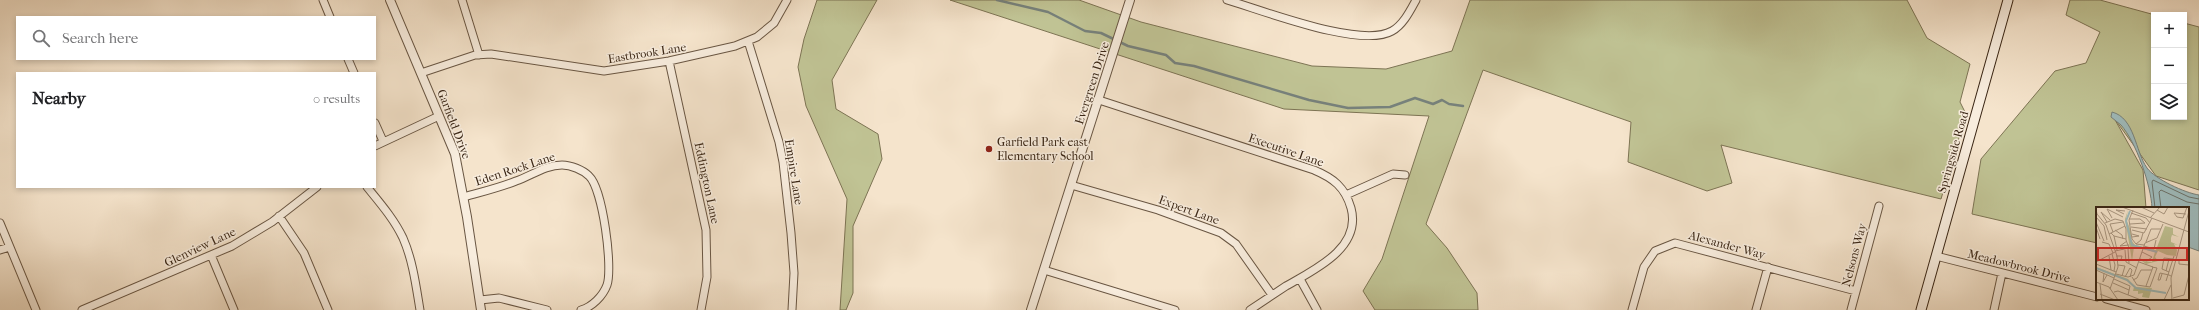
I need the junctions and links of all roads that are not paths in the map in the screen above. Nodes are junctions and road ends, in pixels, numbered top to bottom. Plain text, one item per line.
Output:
1 (323, 0) edge
2 (390, 0) edge
3 (462, 0) edge
4 (787, 0) edge
5 (1130, 0) edge
6 (1227, 0) edge
7 (1416, 0) edge
8 (2008, 0) edge
9 (330, 16) edge
10 (748, 41) junction
11 (479, 55) junction
12 (348, 60) edge
13 (669, 61) junction
14 (354, 72) edge
15 (421, 73) junction
16 (1099, 100) junction
17 (439, 116) junction
18 (376, 125) edge
19 (383, 141) junction
20 (376, 145) edge
21 (1405, 175) dead end
22 (1071, 185) junction
23 (316, 188) edge
24 (368, 188) edge
25 (1346, 195) junction
26 (464, 197) junction
27 (1879, 206) dead end
28 (279, 216) junction
29 (0, 223) edge
30 (10, 247) junction
31 (0, 250) edge
32 (211, 256) junction
33 (1936, 256) junction
34 (1768, 267) junction
35 (1044, 270) junction
36 (2002, 273) junction
37 (1300, 279) junction
38 (1856, 291) junction
39 (1272, 295) junction
40 (2096, 297) edge
41 (480, 300) junction
42 (2110, 300) edge
43 (36, 310) edge
44 (82, 310) edge
45 (234, 310) edge
46 (328, 310) edge
47 (420, 310) edge
48 (481, 310) edge
49 (547, 310) edge
50 (581, 310) edge
51 (701, 310) edge
52 (792, 310) edge
53 (1031, 310) edge
54 (1174, 310) edge
55 (1250, 310) edge
56 (1316, 310) edge
57 (1632, 310) edge
58 (1756, 310) edge
59 (1851, 310) edge
60 (1922, 310) edge
61 (1994, 310) edge
62 (2146, 310) edge

1 - 9 street
2 - 15 street, Garfield Drive
3 - 11 street
4 - 10 street, Eastbrook Lane
5 - 16 street, Evergreen Drive
6 - 7 street
8 - 33 main road, Springside Road
10 - 13 street, Eastbrook Lane
10 - 52 street, Empire Lane
11 - 13 street, Eastbrook Lane
11 - 15 street, Eastbrook Lane
12 - 14 street
13 - 51 street, Eddington Lane
15 - 17 street, Garfield Drive
16 - 22 street, Evergreen Drive
16 - 25 street, Executive Lane
17 - 19 street
17 - 26 street, Garfield Drive
18 - 19 street
19 - 20 street
21 - 25 street
22 - 35 street, Evergreen Drive
22 - 39 street, Expert Lane
23 - 28 street, Glenview Lane
24 - 47 street
25 - 37 street, Executive Lane
26 - 41 street, Garfield Drive
26 - 50 street, Eden Rock Lane
27 - 38 street, Nelsons Way
28 - 32 street, Glenview Lane
28 - 46 street
29 - 30 street
30 - 31 street
30 - 43 street
32 - 44 street, Glenview Lane
32 - 45 street
33 - 36 street, Meadowbrook Drive
33 - 60 main road, Springside Road
34 - 38 street, Alexander Way
34 - 57 street, Alexander Way
34 - 58 street
35 - 53 street, Evergreen Drive
35 - 54 street
36 - 40 street, Meadowbrook Drive
36 - 61 street
37 - 39 street, Executive Lane
37 - 56 street
38 - 59 street, Nelsons Way
39 - 55 street, Executive Lane
41 - 48 street, Garfield Drive
41 - 49 street
42 - 62 street

